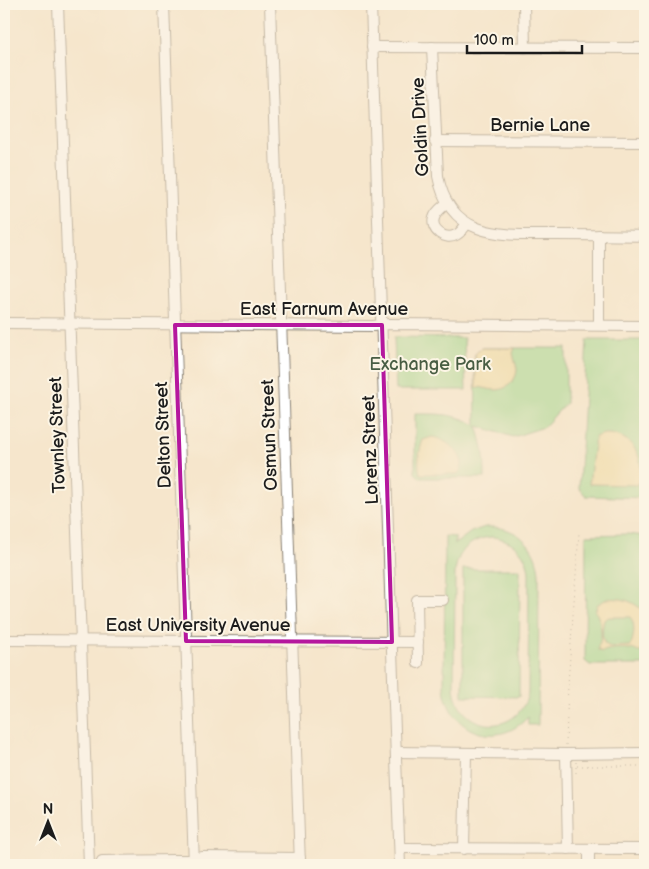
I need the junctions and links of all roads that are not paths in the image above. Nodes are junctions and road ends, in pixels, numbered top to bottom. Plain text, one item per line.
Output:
1 (58, 4) edge
2 (164, 4) edge
3 (270, 4) edge
4 (371, 4) edge
5 (524, 4) edge
6 (372, 47) junction
7 (432, 47) junction
8 (525, 48) junction
9 (645, 48) edge
10 (436, 141) junction
11 (645, 142) edge
12 (448, 203) junction
13 (467, 224) junction
14 (599, 235) junction
15 (645, 236) edge
16 (4, 323) edge
17 (70, 324) junction
18 (175, 324) junction
19 (382, 325) junction
20 (281, 326) junction
21 (599, 326) junction
22 (645, 326) edge
23 (443, 600) dead end
24 (4, 640) edge
25 (81, 640) junction
26 (186, 641) junction
27 (292, 642) junction
28 (392, 642) junction
29 (418, 642) junction
30 (418, 663) dead end
31 (396, 752) junction
32 (466, 753) junction
33 (645, 753) edge
34 (571, 755) junction
35 (400, 848) junction
36 (464, 849) junction
37 (568, 849) junction
38 (589, 849) junction
39 (645, 849) edge
40 (175, 862) edge
41 (194, 862) edge
42 (216, 862) edge
43 (300, 862) edge
44 (89, 863) edge
45 (102, 863) edge
46 (400, 865) edge
47 (589, 865) edge

1 - 17 street, Townley Street
2 - 18 street, Delton Street
3 - 20 street, Osmun Street
4 - 6 street, Lorenz Street
5 - 8 street
6 - 7 street
6 - 19 street, Lorenz Street
7 - 8 street
7 - 10 street, Goldin Drive
8 - 9 street
10 - 11 street, Bernie Lane
10 - 12 street, Goldin Drive
12 - 13 street, Goldin Drive
12 - 13 street
13 - 14 street, Goldin Drive
14 - 15 street, Goldin Drive
14 - 21 street
16 - 17 street, East Farnum Avenue
17 - 18 street, East Farnum Avenue
17 - 25 street, Townley Street
18 - 20 street, East Farnum Avenue
18 - 26 street, Delton Street
19 - 20 street, East Farnum Avenue
19 - 21 street, East Farnum Avenue
19 - 28 street, Lorenz Street
20 - 27 street, Osmun Street
21 - 22 street, East Farnum Avenue
23 - 29 street
24 - 25 street, East University Avenue
25 - 26 street, East University Avenue
25 - 44 street, Townley Street
26 - 27 street, East University Avenue
26 - 41 street, Delton Street
27 - 28 street, East University Avenue
27 - 43 street, Osmun Street
28 - 29 street, East University Avenue
28 - 31 street, Lorenz Street
29 - 30 street
31 - 32 street
31 - 35 street, Lorenz Street
32 - 34 street
32 - 36 street
33 - 34 street
34 - 37 street
35 - 36 street
35 - 46 street, Lorenz Street
36 - 37 street
37 - 38 street
38 - 39 street
38 - 47 street
40 - 41 street
40 - 45 street
41 - 42 street
42 - 43 street
44 - 45 street

